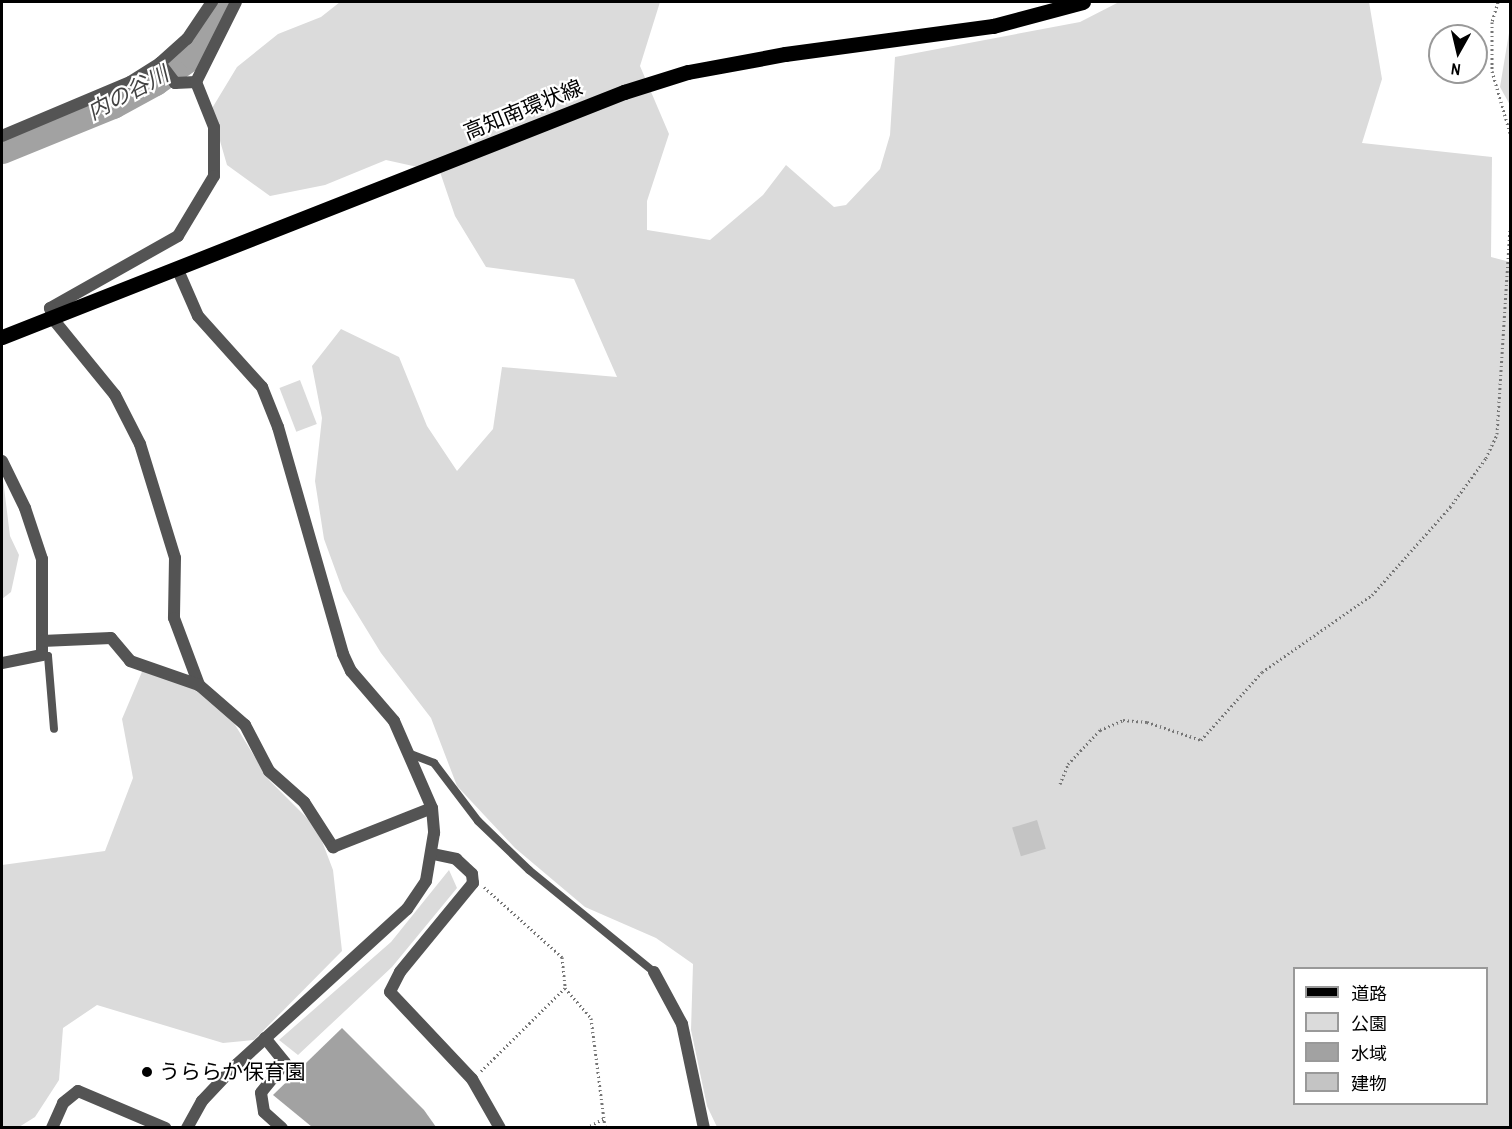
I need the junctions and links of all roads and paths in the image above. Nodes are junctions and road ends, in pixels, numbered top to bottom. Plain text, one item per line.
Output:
1 (212, 2) edge
2 (236, 2) edge
3 (1083, 2) edge
4 (1498, 2) edge
5 (162, 66) junction
6 (196, 82) junction
7 (1510, 133) edge
8 (2, 136) edge
9 (1510, 228) edge
10 (177, 268) junction
11 (53, 319) junction
12 (2, 337) edge
13 (2, 461) edge
14 (42, 641) junction
15 (42, 655) junction
16 (2, 663) edge
17 (199, 685) junction
18 (54, 729) dead end
19 (407, 753) junction
20 (1060, 784) dead end
21 (432, 808) junction
22 (433, 854) junction
23 (472, 876) junction
24 (654, 972) joint
25 (565, 988) junction
26 (265, 1038) junction
27 (472, 1079) junction
28 (605, 1118) junction
29 (279, 1125) edge
30 (52, 1128) edge
31 (165, 1128) edge
32 (187, 1128) edge
33 (292, 1128) edge
34 (500, 1128) edge
35 (586, 1128) edge
36 (605, 1128) edge
37 (704, 1128) edge

1 - 5 street
2 - 6 street
3 - 10 main road, 高知南環状線
4 - 7 path
5 - 6 street
5 - 8 street
6 - 11 street
9 - 20 path
10 - 11 main road, 高知南環状線
10 - 19 street
11 - 12 main road, 高知南環状線
11 - 17 street
13 - 14 street
14 - 15 street
14 - 17 street
15 - 16 street
15 - 18 lane
17 - 21 street
19 - 21 street
19 - 24 lane
21 - 22 street
22 - 23 street
22 - 26 street
23 - 25 path
23 - 27 street
24 - 37 street
25 - 27 path
25 - 28 path
26 - 29 street
26 - 32 street
27 - 34 street
28 - 35 path
28 - 36 path
29 - 33 street
30 - 31 street

